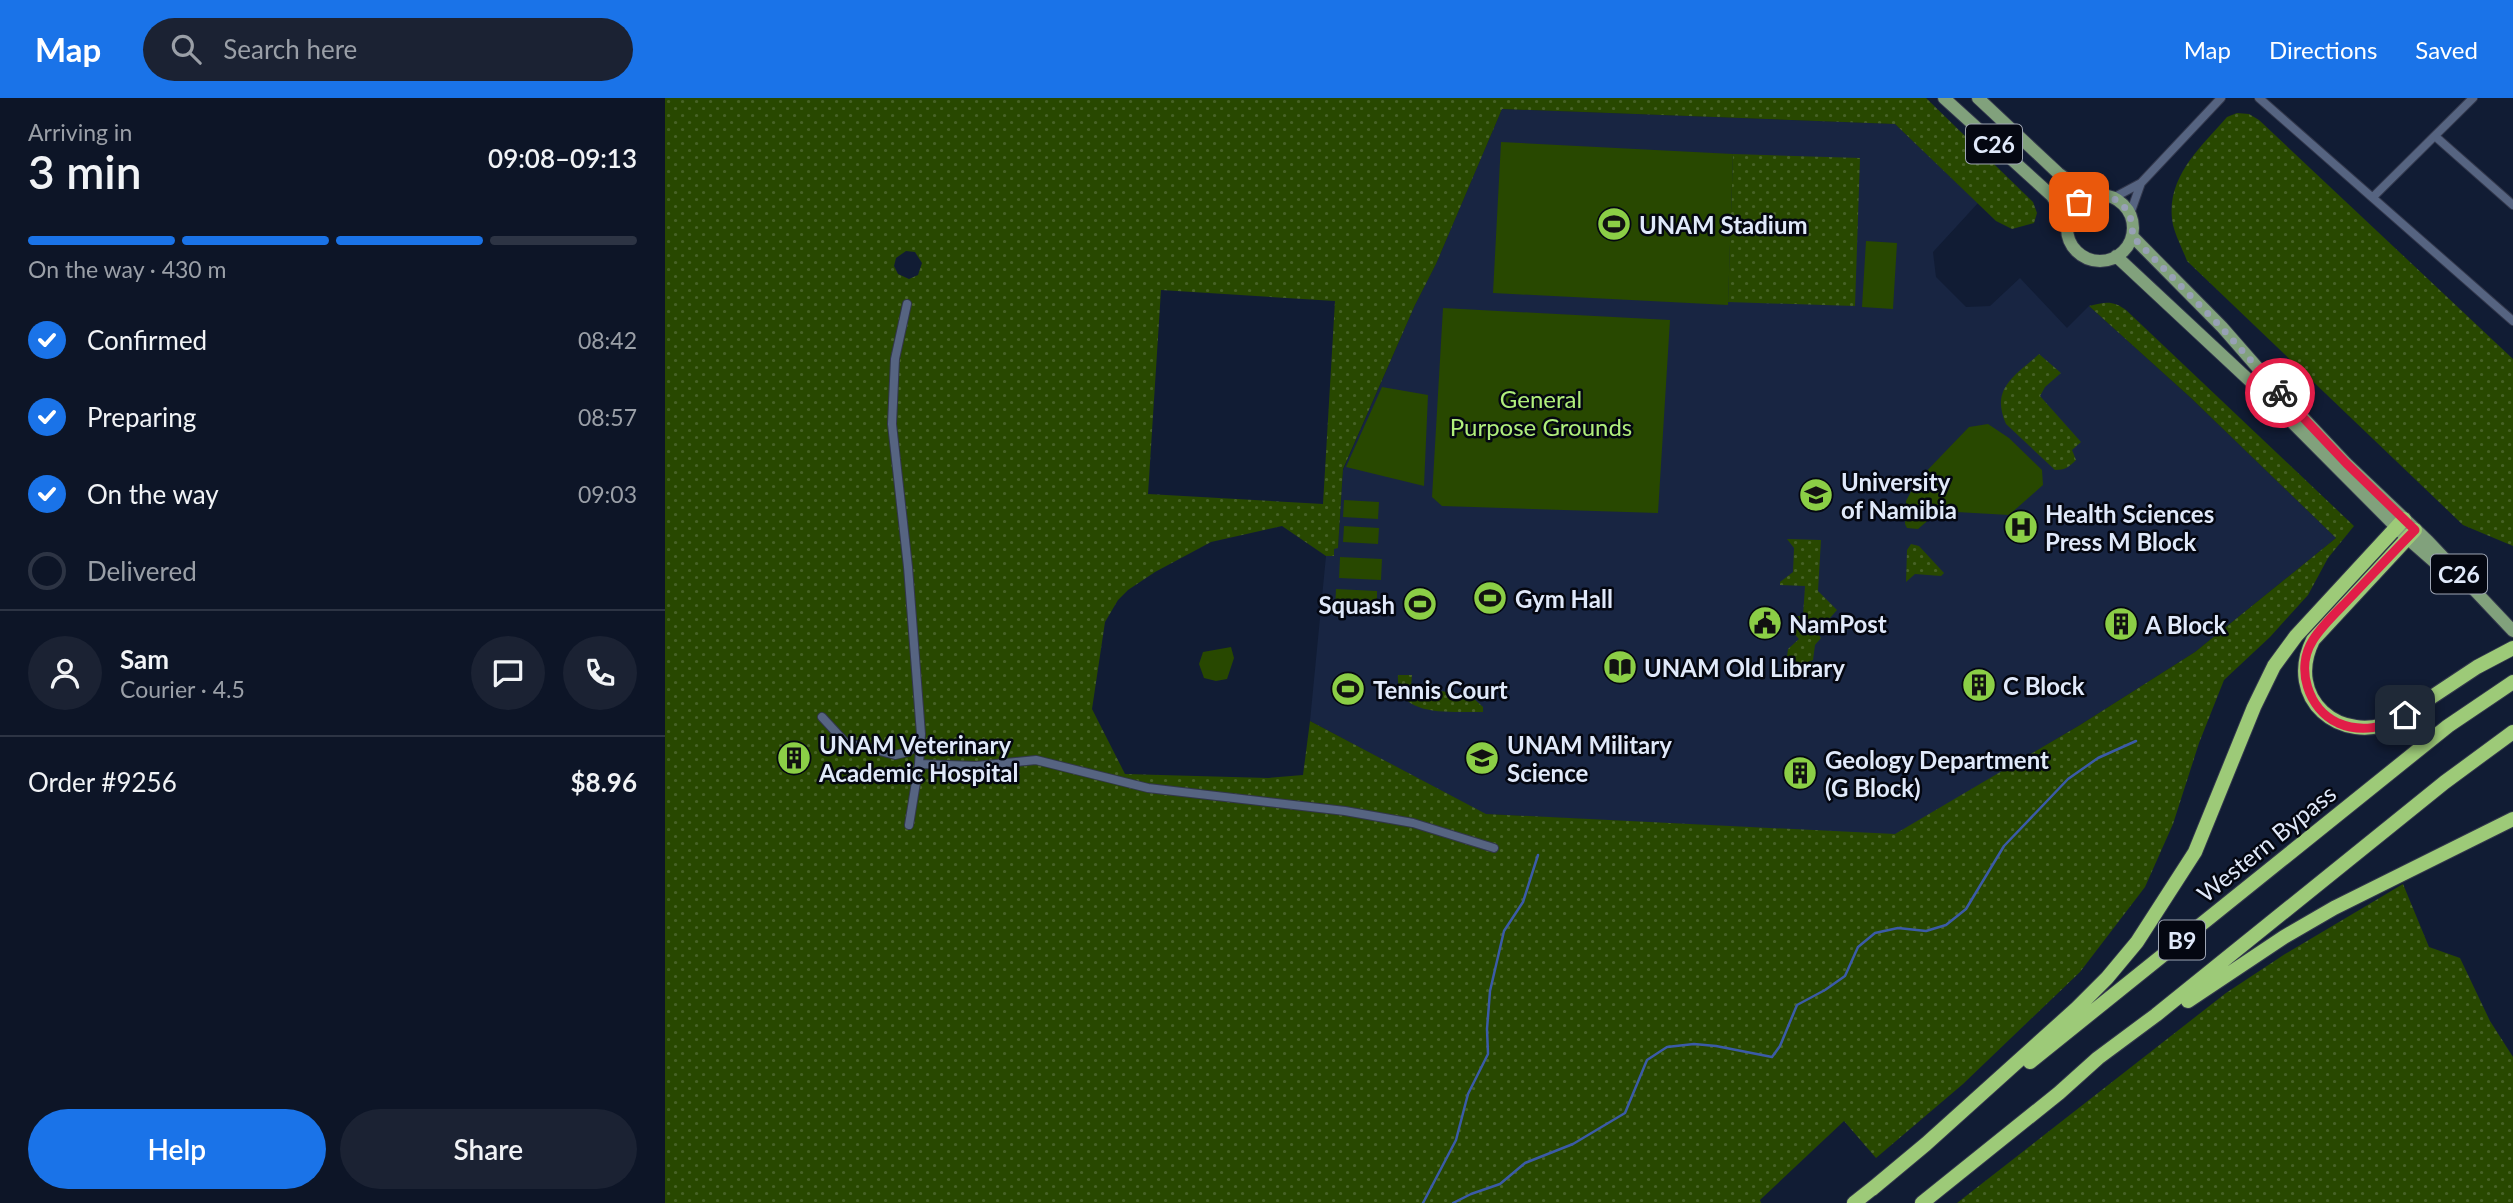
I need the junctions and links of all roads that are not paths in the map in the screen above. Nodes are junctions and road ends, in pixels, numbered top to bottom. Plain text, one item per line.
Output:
1 (1944, 98) edge
2 (1978, 98) edge
3 (2221, 98) edge
4 (2259, 98) edge
5 (2473, 98) edge
6 (2436, 137) junction
7 (2141, 183) junction
8 (2090, 196) junction
9 (2373, 197) junction
10 (2113, 198) junction
11 (2513, 205) edge
12 (2131, 217) junction
13 (2068, 222) junction
14 (2132, 236) junction
15 (2121, 252) junction
16 (907, 304) dead end
17 (2513, 321) edge
18 (2400, 523) junction
19 (2411, 534) junction
20 (2513, 632) edge
21 (2513, 648) edge
22 (2513, 682) edge
23 (822, 717) dead end
24 (2513, 732) edge
25 (921, 734) junction
26 (919, 764) junction
27 (2513, 818) edge
28 (909, 825) dead end
29 (1494, 848) dead end
30 (2098, 1058) junction
31 (1872, 1189) junction
32 (1854, 1203) edge
33 (1922, 1203) edge

1 - 13 main road, C26
2 - 8 main road, C26
3 - 7 street
4 - 9 street
5 - 6 street
6 - 9 street
6 - 11 street
7 - 10 street
7 - 12 street
8 - 10 main road
8 - 13 main road
9 - 17 street
10 - 12 main road
12 - 14 main road
13 - 15 main road, C26
14 - 15 main road
14 - 18 main road, C26
15 - 18 main road, C26
16 - 25 street
18 - 19 main road, C26
18 - 31 highway
19 - 20 main road, C26
19 - 21 highway
22 - 31 highway, Western Bypass / B9
23 - 25 street
24 - 30 highway, B9
25 - 26 street
26 - 28 street
26 - 29 street
27 - 30 highway
30 - 33 highway, B9
31 - 32 highway, Western Bypass / B9

